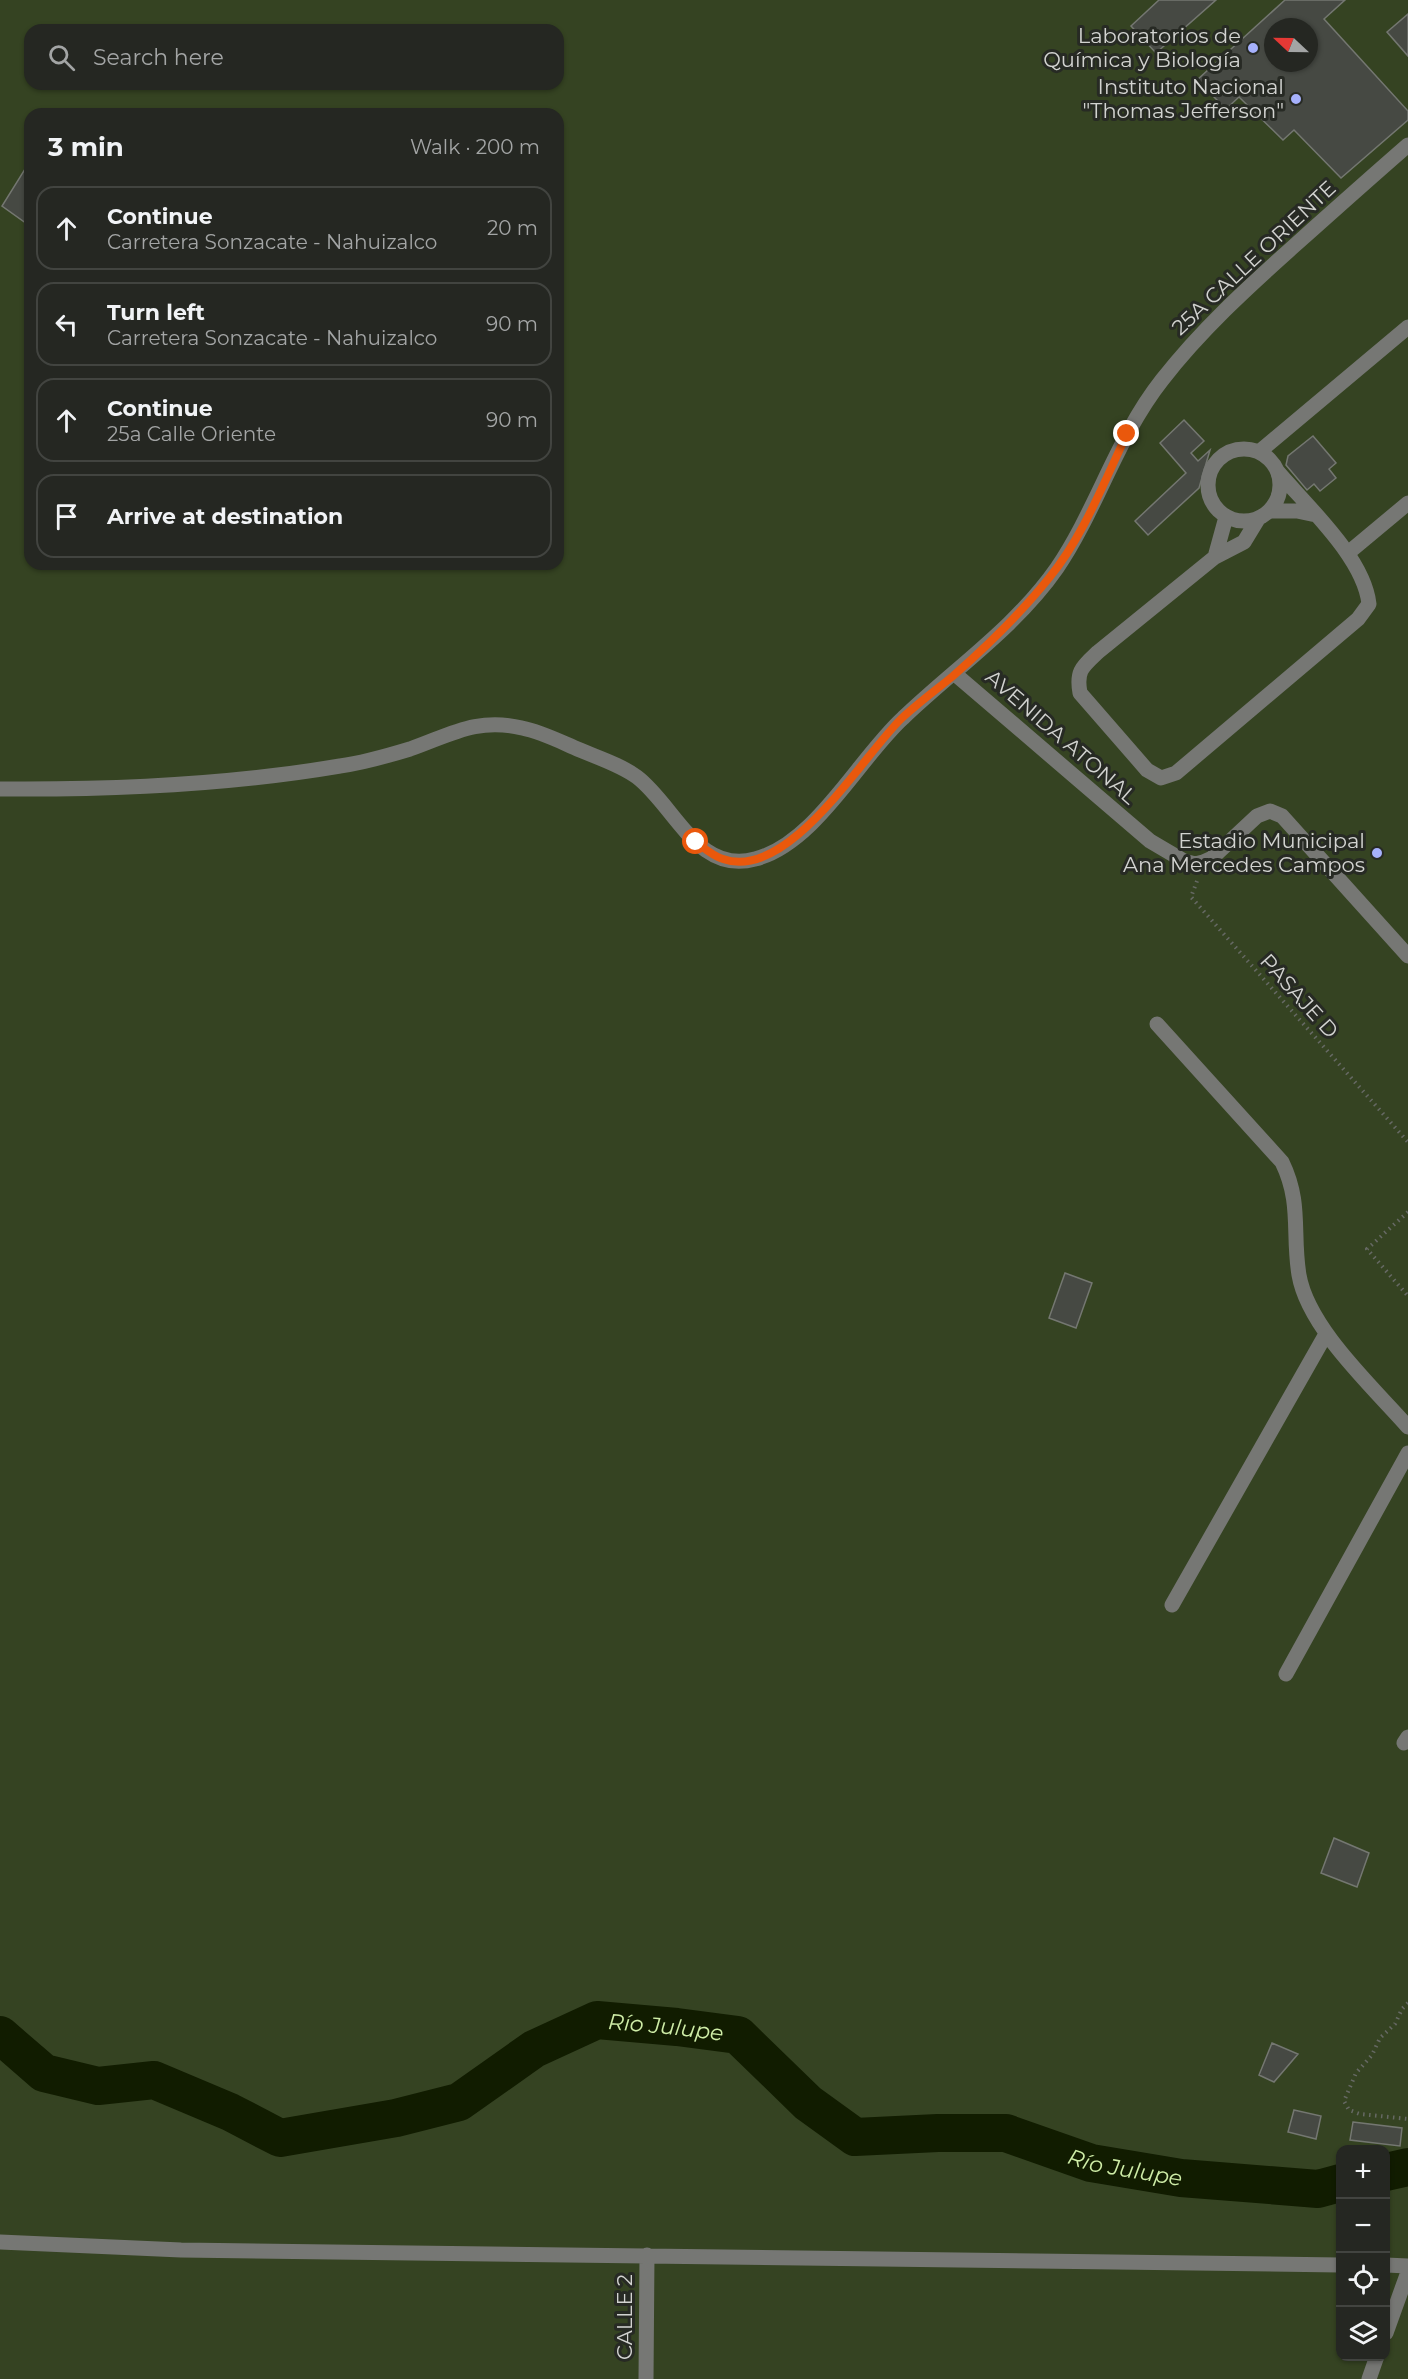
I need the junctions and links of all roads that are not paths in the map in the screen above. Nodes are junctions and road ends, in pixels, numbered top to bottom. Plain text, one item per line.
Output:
1 (1408, 144) edge
2 (1408, 327) edge
3 (1259, 452) junction
4 (1278, 472) junction
5 (1408, 503) edge
6 (1263, 515) junction
7 (1316, 515) junction
8 (1226, 517) junction
9 (1348, 553) junction
10 (1215, 557) junction
11 (955, 674) junction
12 (0, 789) edge
13 (1408, 956) edge
14 (1157, 1024) dead end
15 (1326, 1334) junction
16 (1408, 1427) edge
17 (1408, 1453) edge
18 (1172, 1605) dead end
19 (1286, 1674) dead end
20 (0, 2242) edge
21 (647, 2255) junction
22 (1336, 2265) edge
23 (1390, 2265) edge
24 (1408, 2266) edge
25 (1408, 2272) edge
26 (1390, 2322) edge
27 (1375, 2361) edge
28 (646, 2379) edge
29 (1369, 2379) edge

1 - 11 street, 25A CALLE ORIENTE
2 - 3 street
3 - 4 street
3 - 8 street
4 - 6 street
4 - 7 street
5 - 9 street
6 - 7 street
6 - 8 street
6 - 10 street
7 - 9 street
8 - 10 street
9 - 10 street
11 - 12 street, 25A CALLE ORIENTE
11 - 13 street, AVENIDA ATONAL
14 - 15 street
15 - 16 street
15 - 18 street
17 - 19 street
20 - 21 street
21 - 22 street
21 - 28 street, CALLE 2
23 - 24 street
25 - 26 street
27 - 29 street

